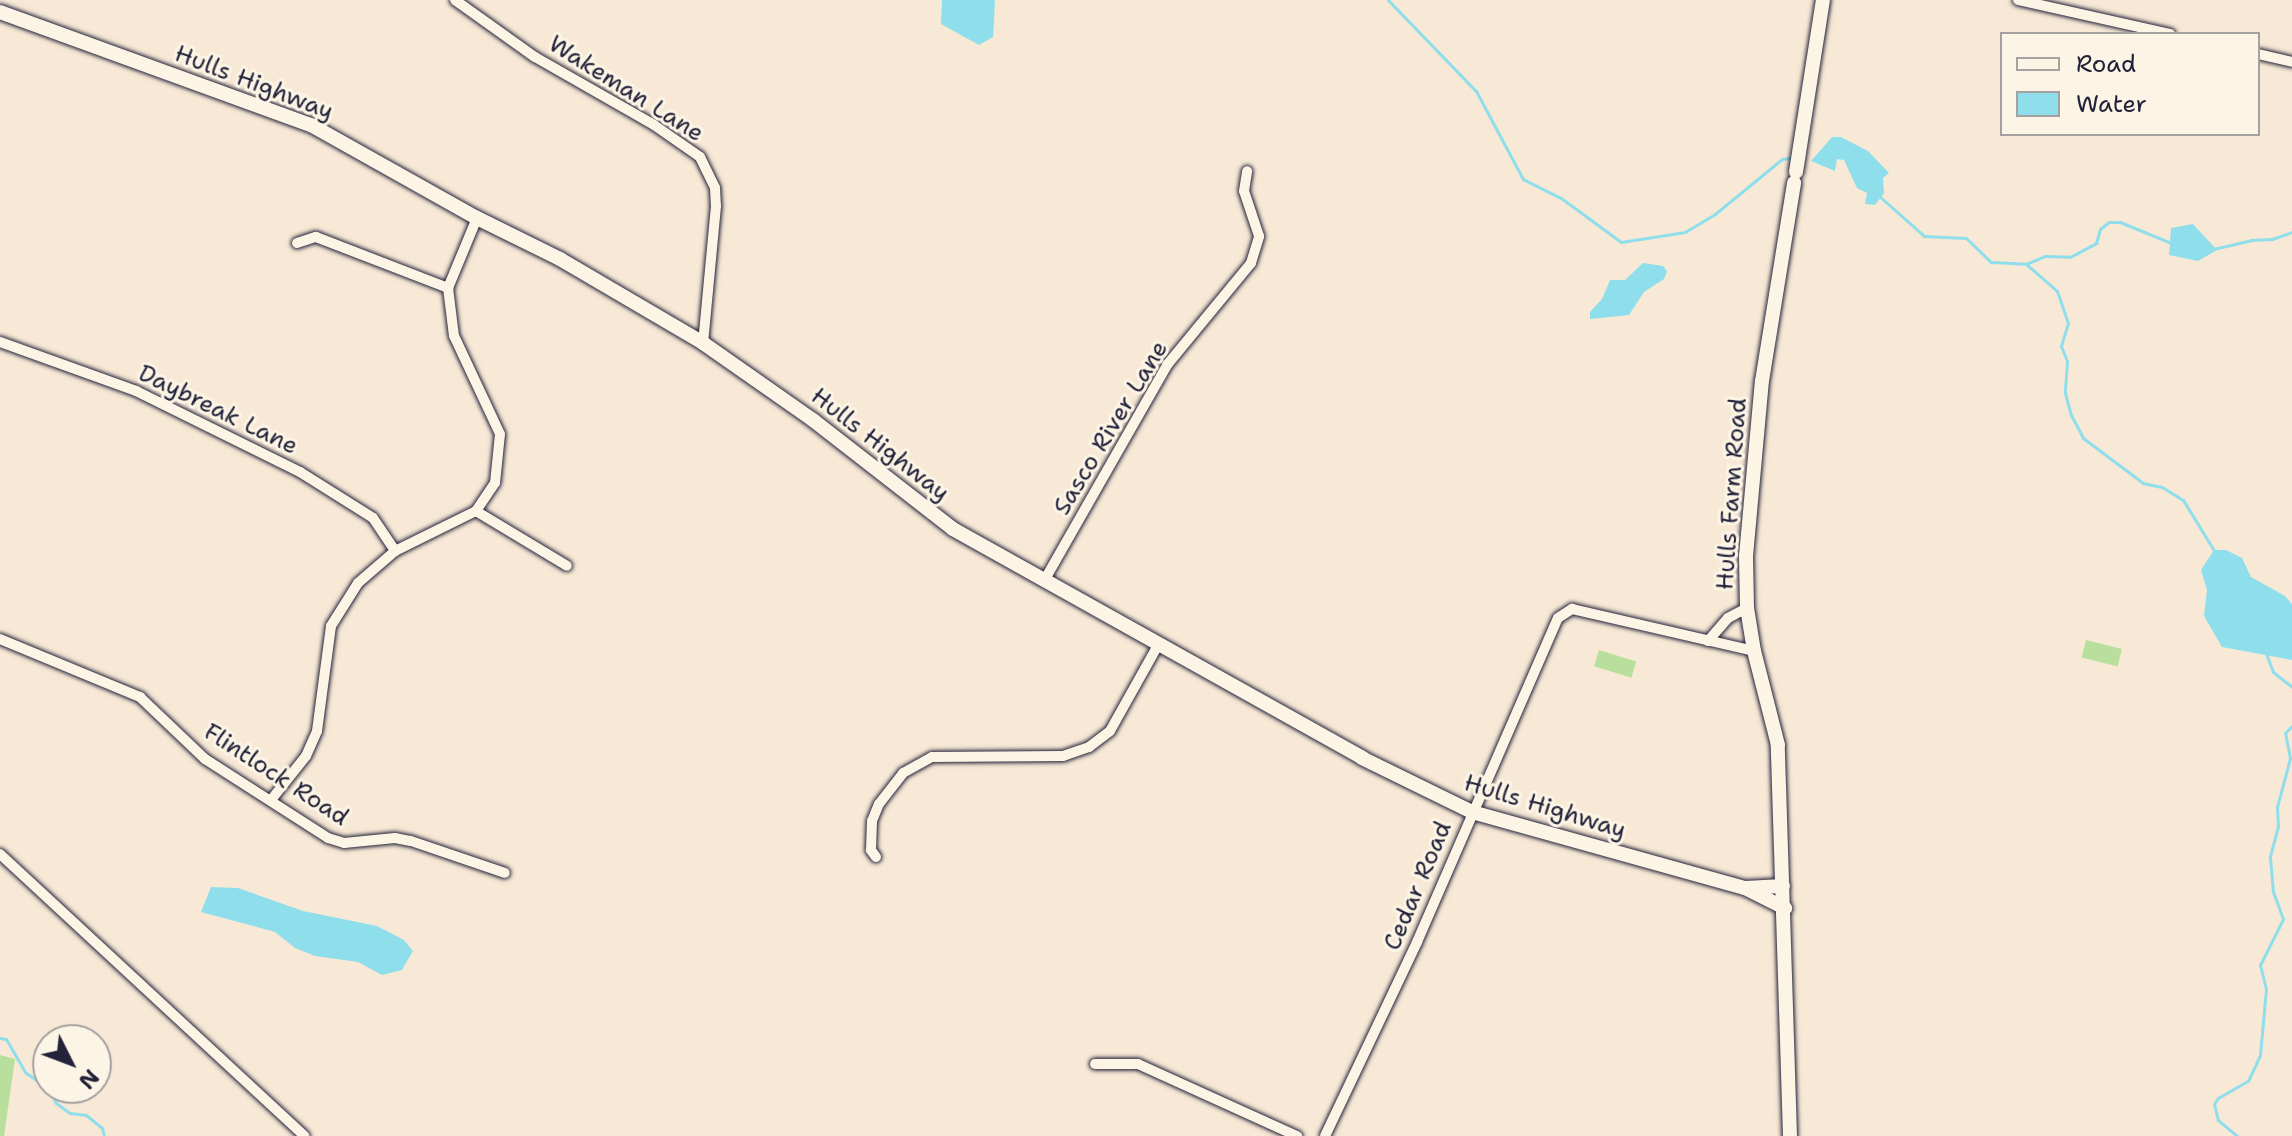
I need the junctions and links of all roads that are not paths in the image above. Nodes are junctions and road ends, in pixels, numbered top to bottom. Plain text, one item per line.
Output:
1 (455, 0) edge
2 (1823, 0) edge
3 (2018, 0) edge
4 (0, 12) edge
5 (2161, 32) edge
6 (2260, 54) edge
7 (2292, 62) edge
8 (1247, 171) dead end
9 (477, 218) junction
10 (297, 243) dead end
11 (448, 288) junction
12 (0, 342) edge
13 (703, 343) junction
14 (476, 511) junction
15 (395, 551) junction
16 (567, 566) dead end
17 (1044, 581) junction
18 (1747, 608) junction
19 (0, 639) edge
20 (1708, 641) junction
21 (1158, 645) junction
22 (1754, 651) junction
23 (271, 800) junction
24 (1472, 812) junction
25 (0, 854) edge
26 (876, 857) dead end
27 (505, 873) dead end
28 (1783, 886) junction
29 (1745, 888) junction
30 (1785, 908) junction
31 (1095, 1064) dead end
32 (305, 1136) edge
33 (1297, 1136) edge
34 (1325, 1136) edge
35 (1790, 1136) edge

1 - 13 street, Wakeman Lane
2 - 18 street, Hulls Farm Road
3 - 5 street
4 - 9 street, Hulls Highway
6 - 7 street
8 - 17 street, Sasco River Lane
9 - 11 street
9 - 13 street, Hulls Highway
10 - 11 street
11 - 14 street
12 - 15 street, Daybreak Lane
13 - 17 street, Hulls Highway
14 - 15 street
14 - 16 street
15 - 23 street
17 - 21 street, Hulls Highway
18 - 20 street
18 - 22 street, Hulls Farm Road
19 - 23 street, Flintlock Road
20 - 22 street, Cedar Road
20 - 24 street, Cedar Road
21 - 24 street, Hulls Highway
21 - 26 street
22 - 28 street, Hulls Farm Road
23 - 27 street, Flintlock Road
24 - 29 street, Hulls Highway
24 - 34 street, Cedar Road
25 - 32 street
28 - 29 street, Hulls Highway
28 - 30 street, Hulls Farm Road
29 - 30 street, Hulls Highway
30 - 35 street, Hulls Farm Road
31 - 33 street

